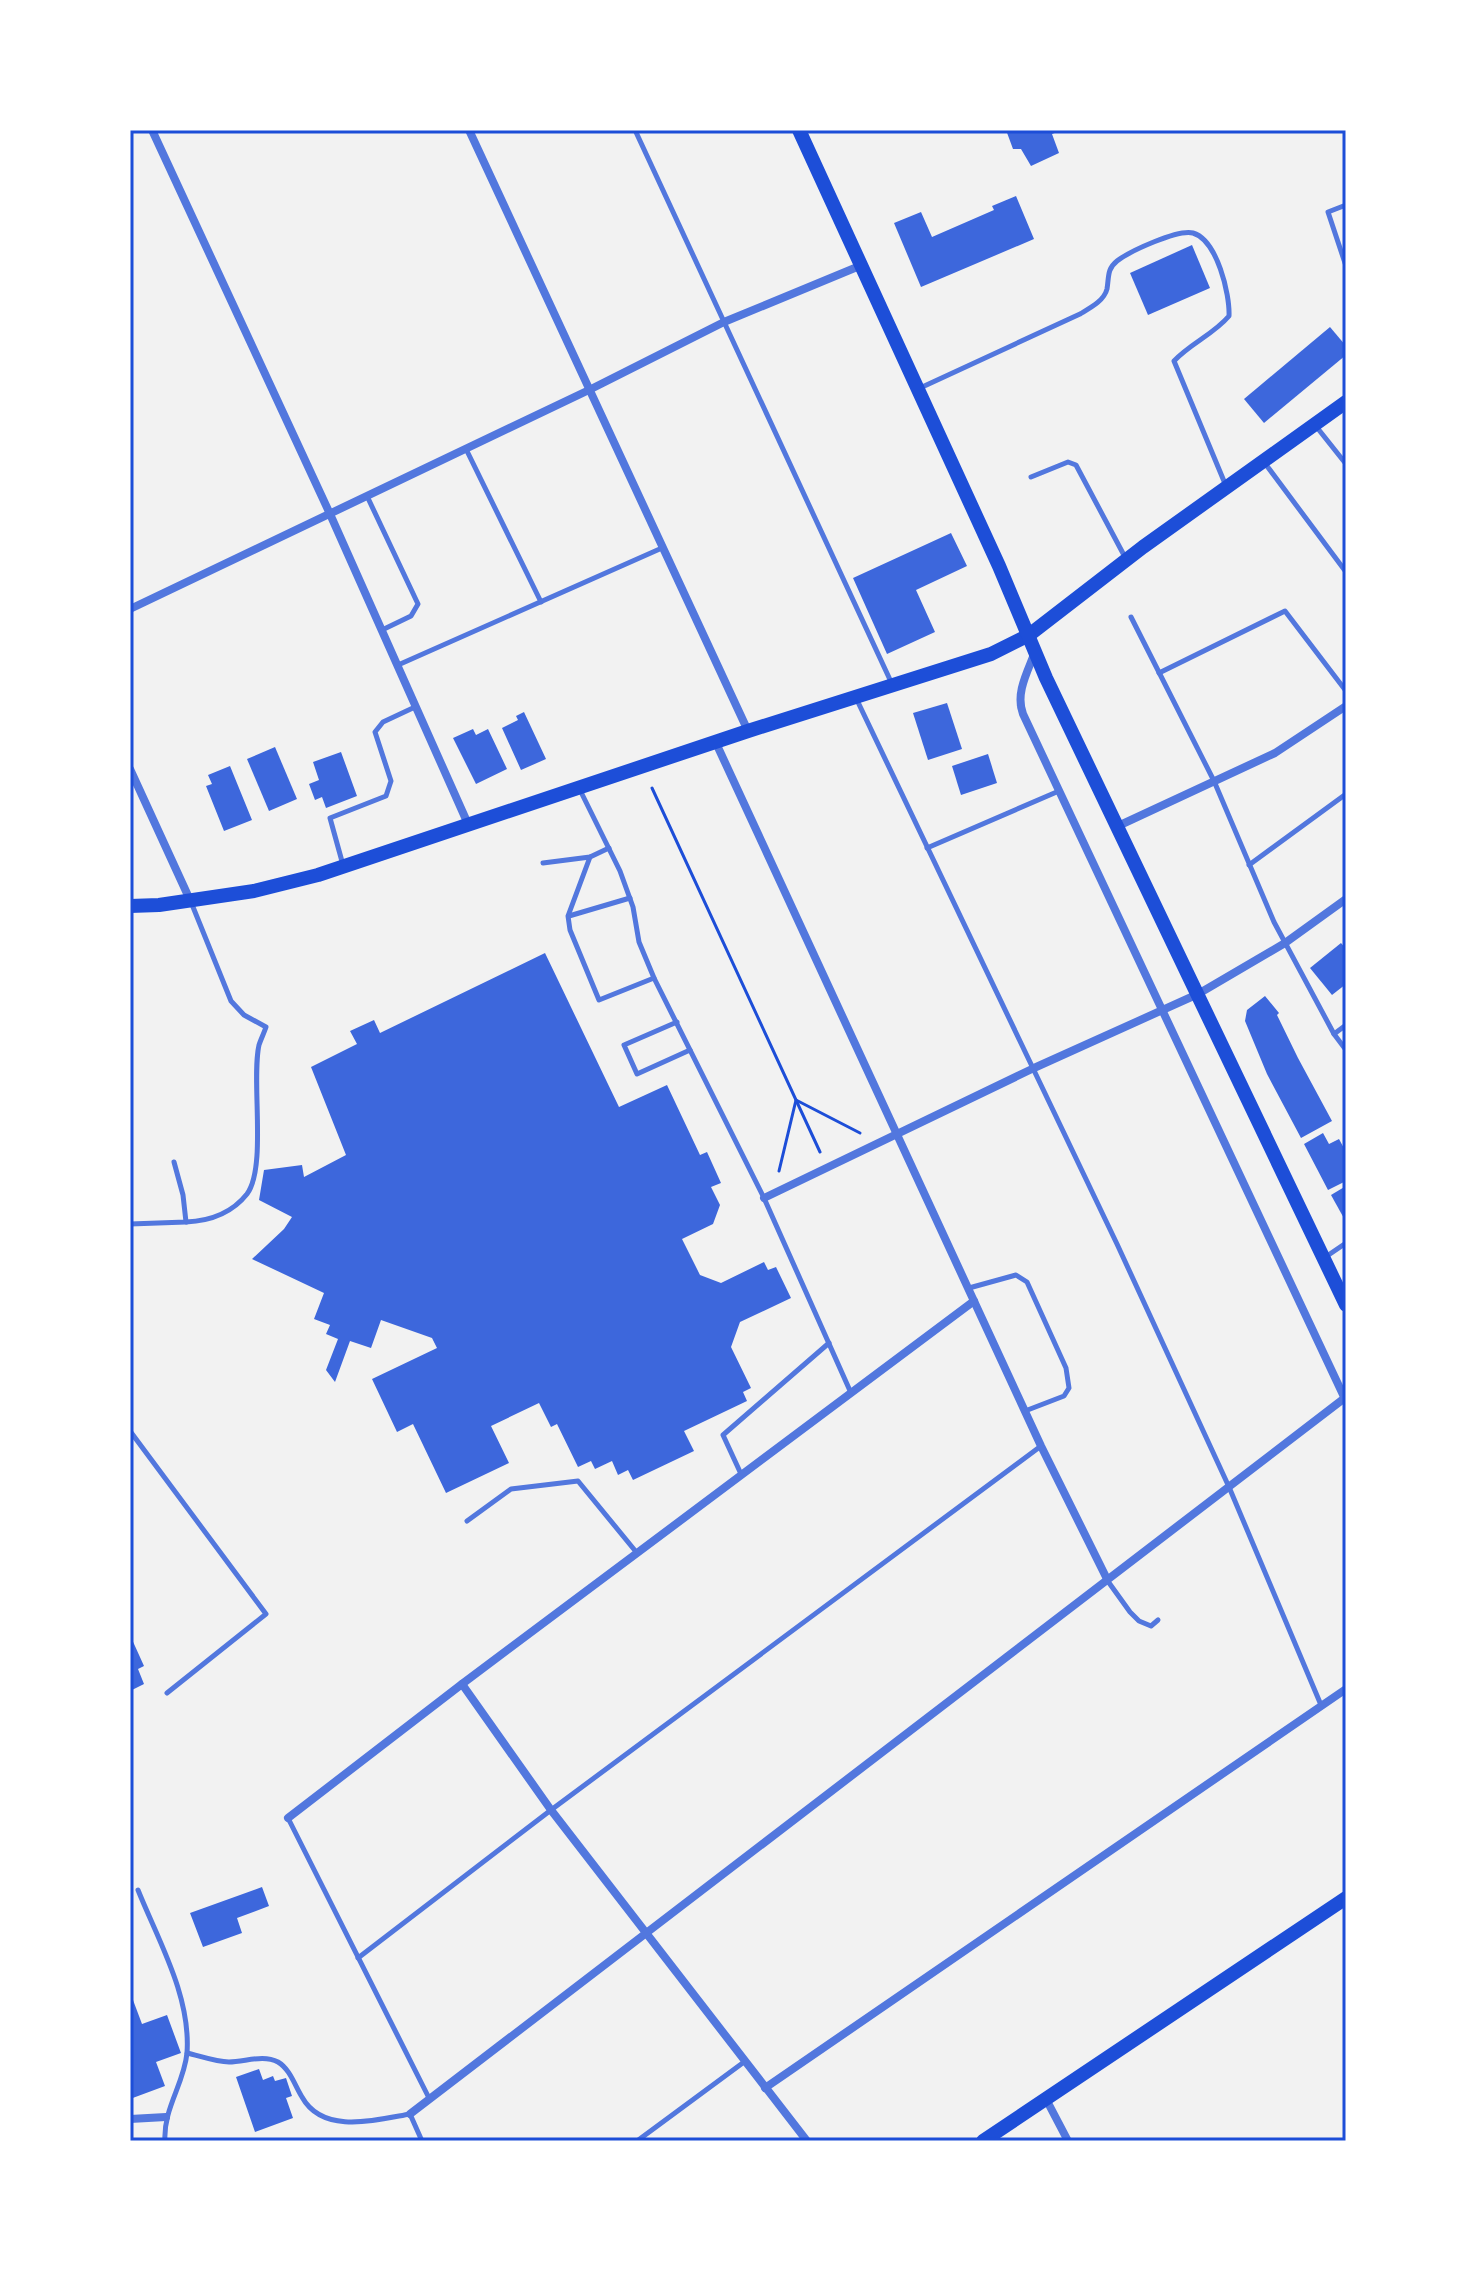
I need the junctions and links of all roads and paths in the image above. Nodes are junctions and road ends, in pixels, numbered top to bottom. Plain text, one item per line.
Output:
1 (152, 130) edge
2 (469, 130) edge
3 (635, 130) edge
4 (799, 130) edge
5 (1346, 205) edge
6 (862, 264) junction
7 (1346, 266) edge
8 (724, 322) junction
9 (919, 388) junction
10 (589, 390) junction
11 (1346, 402) edge
12 (1315, 424) junction
13 (466, 449) junction
14 (1263, 461) junction
15 (1346, 464) edge
16 (1031, 477) dead end
17 (1226, 487) junction
18 (367, 496) junction
19 (330, 514) junction
20 (662, 548) junction
21 (1126, 560) junction
22 (1346, 572) edge
23 (541, 602) junction
24 (130, 609) edge
25 (1131, 617) dead end
26 (382, 630) junction
27 (1029, 635) junction
28 (1036, 651) junction
29 (398, 665) junction
30 (1159, 673) junction
31 (893, 685) junction
32 (1346, 691) edge
33 (855, 697) junction
34 (1346, 706) edge
35 (416, 707) junction
36 (748, 731) junction
37 (716, 743) junction
38 (130, 769) edge
39 (1214, 781) junction
40 (579, 788) junction
41 (652, 788) dead end
42 (1059, 791) junction
43 (1346, 794) edge
44 (468, 824) junction
45 (1118, 826) junction
46 (609, 848) junction
47 (927, 848) junction
48 (590, 857) junction
49 (543, 863) dead end
50 (1249, 865) junction
51 (344, 866) junction
52 (630, 898) junction
53 (1346, 899) edge
54 (190, 900) junction
55 (130, 906) edge
56 (568, 916) junction
57 (1285, 943) junction
58 (654, 978) junction
59 (1198, 994) junction
60 (1162, 1010) junction
61 (677, 1022) junction
62 (1346, 1025) edge
63 (1334, 1034) junction
64 (690, 1049) junction
65 (1346, 1050) edge
66 (1034, 1068) junction
67 (796, 1100) junction
68 (860, 1133) dead end
69 (897, 1134) junction
70 (820, 1152) dead end
71 (174, 1162) dead end
72 (779, 1171) dead end
73 (764, 1198) junction
74 (186, 1222) junction
75 (130, 1224) edge
76 (1346, 1243) edge
77 (1324, 1259) junction
78 (969, 1289) junction
79 (974, 1301) junction
80 (1346, 1305) edge
81 (829, 1343) junction
82 (851, 1393) junction
83 (1345, 1399) edge
84 (1025, 1411) junction
85 (130, 1431) edge
86 (1041, 1446) junction
87 (742, 1474) junction
88 (1229, 1487) junction
89 (467, 1521) dead end
90 (637, 1553) junction
91 (1107, 1579) junction
92 (1158, 1620) dead end
93 (462, 1684) junction
94 (1346, 1689) edge
95 (167, 1693) dead end
96 (1321, 1706) junction
97 (551, 1810) junction
98 (288, 1818) joint
99 (138, 1890) dead end
100 (1346, 1898) edge
101 (645, 1932) junction
102 (358, 1958) junction
103 (187, 2053) junction
104 (744, 2062) junction
105 (765, 2088) junction
106 (429, 2098) junction
107 (1046, 2099) junction
108 (410, 2114) junction
109 (166, 2117) junction
110 (130, 2119) edge
111 (165, 2141) edge
112 (422, 2141) edge
113 (637, 2141) edge
114 (807, 2141) edge
115 (983, 2141) edge
116 (1068, 2141) edge

1 - 19 street
2 - 10 street
3 - 8 lane
4 - 6 main road
5 - 7 lane
6 - 8 street
6 - 9 main road
8 - 10 street
8 - 31 lane
9 - 17 lane
9 - 27 main road
10 - 13 street
10 - 20 street
11 - 12 main road
12 - 14 main road
12 - 15 lane
13 - 18 street
13 - 23 lane
14 - 17 main road
14 - 22 lane
16 - 21 lane
17 - 21 main road
18 - 19 street
18 - 26 lane
19 - 24 street
19 - 26 street
20 - 23 lane
20 - 36 street
21 - 27 main road
23 - 29 lane
25 - 30 lane
26 - 29 street
27 - 28 main road
27 - 31 main road
28 - 42 street
28 - 45 main road
29 - 35 street
30 - 32 lane
30 - 39 lane
31 - 33 main road
33 - 36 main road
33 - 47 lane
34 - 39 street
35 - 44 street
35 - 51 lane
36 - 37 main road
37 - 40 main road
37 - 69 street
38 - 54 street
39 - 45 street
39 - 50 lane
40 - 44 main road
40 - 46 lane
41 - 67 path
42 - 47 lane
42 - 60 street
43 - 50 lane
44 - 51 main road
45 - 59 main road
46 - 48 lane
46 - 52 lane
47 - 66 lane
48 - 49 lane
48 - 56 lane
50 - 57 lane
51 - 54 main road
52 - 56 lane
52 - 58 lane
53 - 57 street
54 - 55 main road
54 - 74 lane
56 - 58 lane
57 - 59 street
57 - 63 lane
58 - 61 lane
59 - 60 street
59 - 77 main road
60 - 66 street
60 - 83 street
61 - 64 lane
61 - 64 lane
62 - 63 lane
63 - 65 lane
64 - 73 lane
66 - 69 street
66 - 88 lane
67 - 68 path
67 - 70 path
67 - 72 path
69 - 73 street
69 - 78 street
71 - 74 lane
73 - 81 lane
74 - 75 lane
76 - 77 lane
77 - 80 main road
78 - 79 street
78 - 84 lane
79 - 82 street
79 - 84 street
81 - 82 lane
81 - 87 lane
82 - 87 street
83 - 88 street
84 - 86 street
85 - 95 lane
86 - 91 street
86 - 97 lane
87 - 90 street
88 - 91 street
88 - 96 lane
89 - 90 lane
90 - 93 street
91 - 92 lane
91 - 101 street
93 - 97 street
93 - 98 street
94 - 96 street
96 - 105 street
97 - 101 street
97 - 102 lane
98 - 102 lane
99 - 103 lane
100 - 107 main road
101 - 104 street
101 - 106 street
102 - 106 lane
103 - 108 lane
103 - 109 lane
104 - 105 street
104 - 113 lane
105 - 114 street
106 - 108 street
107 - 115 main road
107 - 116 street
108 - 112 lane
109 - 110 street
109 - 111 lane

